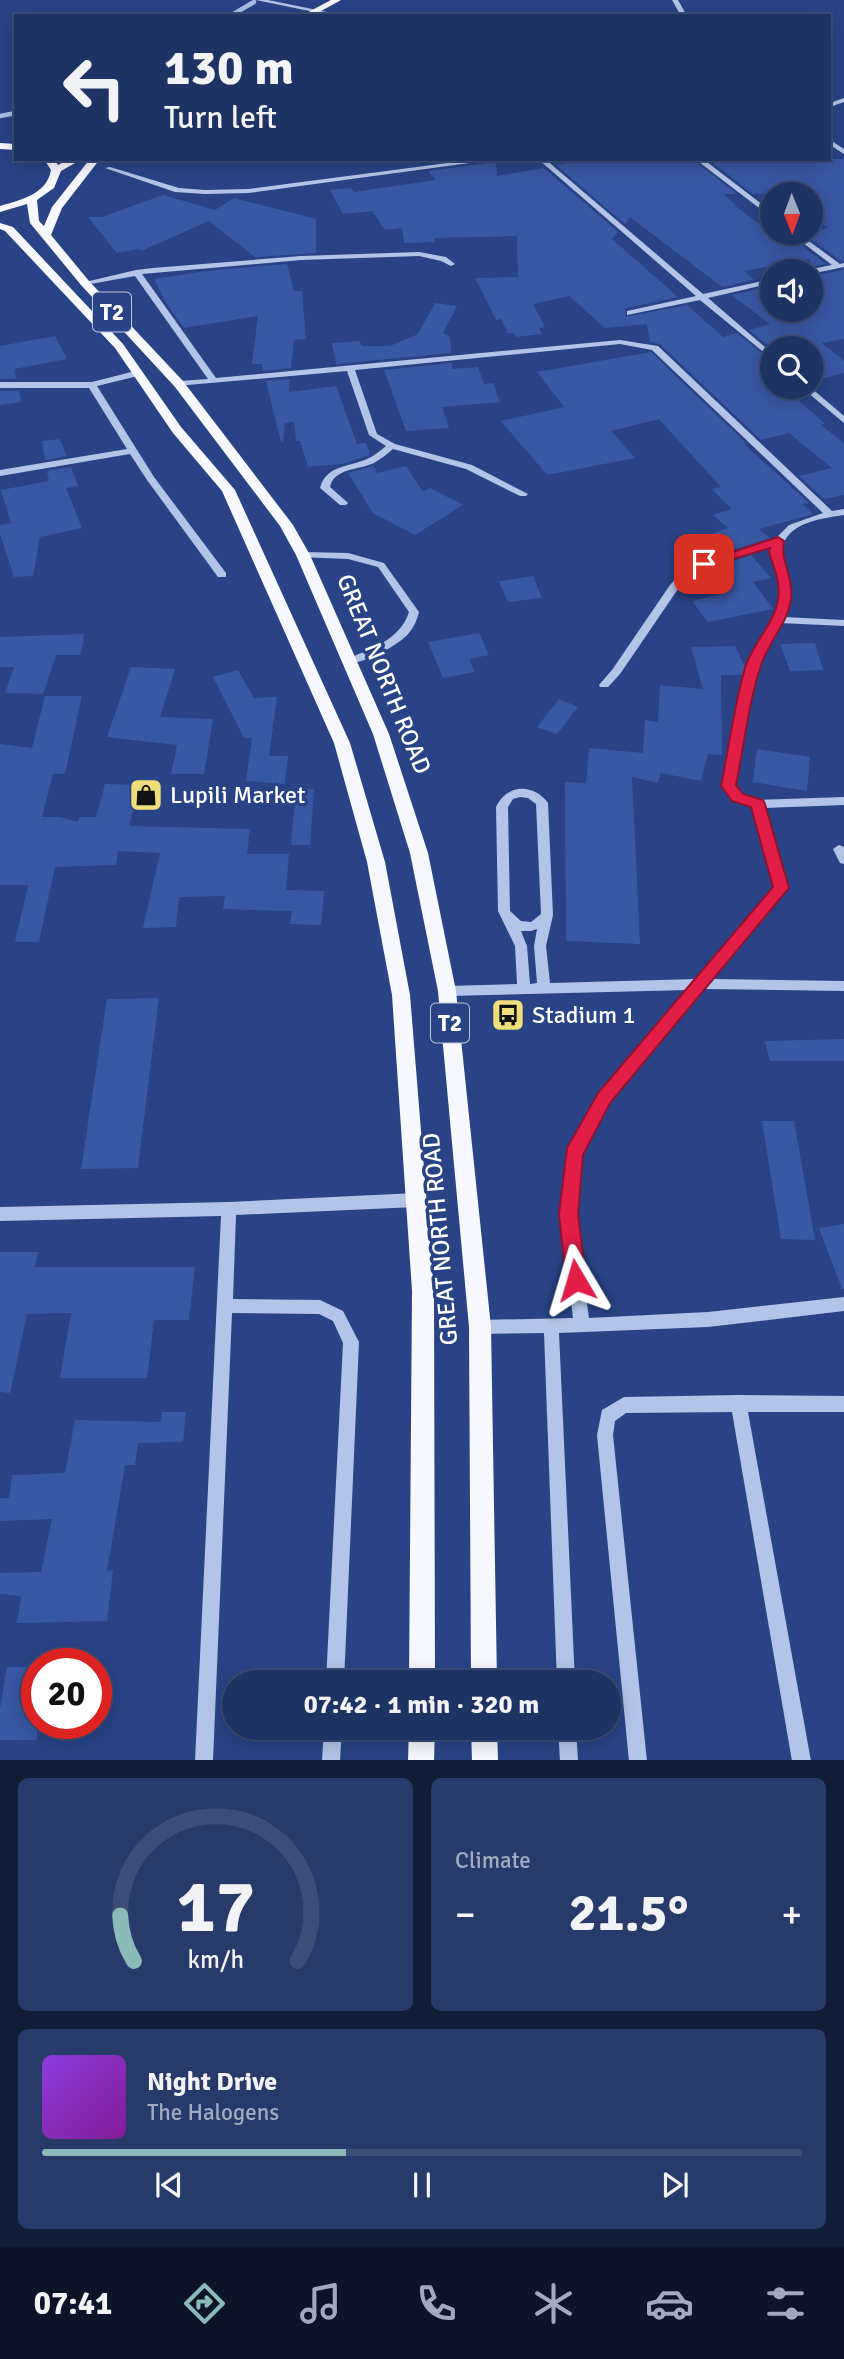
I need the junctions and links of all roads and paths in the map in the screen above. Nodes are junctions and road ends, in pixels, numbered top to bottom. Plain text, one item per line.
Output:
1 (259, 0) edge
2 (337, 0) edge
3 (350, 0) edge
4 (319, 13) edge
5 (50, 161) edge
6 (73, 161) edge
7 (93, 161) edge
8 (481, 161) edge
9 (543, 161) edge
10 (701, 161) edge
11 (108, 168) dead end
12 (57, 170) junction
13 (32, 198) junction
14 (760, 207) edge
15 (0, 209) edge
16 (0, 226) edge
17 (46, 234) junction
18 (810, 245) edge
19 (452, 264) dead end
20 (837, 266) edge
21 (136, 272) junction
22 (844, 277) edge
23 (85, 283) junction
24 (760, 283) edge
25 (701, 295) junction
26 (630, 313) dead end
27 (760, 347) edge
28 (351, 368) junction
29 (139, 373) junction
30 (214, 381) junction
31 (178, 384) junction
32 (0, 385) edge
33 (92, 385) junction
34 (819, 399) edge
35 (844, 420) edge
36 (392, 446) junction
37 (132, 451) junction
38 (0, 473) edge
39 (523, 494) dead end
40 (343, 503) dead end
41 (844, 512) edge
42 (830, 514) junction
43 (778, 541) junction
44 (303, 555) junction
45 (222, 575) dead end
46 (777, 620) junction
47 (844, 623) edge
48 (351, 661) junction
49 (604, 685) dead end
50 (844, 801) edge
51 (757, 804) junction
52 (547, 915) junction
53 (510, 921) junction
54 (702, 984) junction
55 (844, 986) edge
56 (544, 988) junction
57 (524, 989) junction
58 (447, 991) junction
59 (416, 1200) junction
60 (229, 1209) junction
61 (0, 1214) edge
62 (844, 1304) edge
63 (224, 1307) junction
64 (551, 1325) junction
65 (582, 1325) junction
66 (480, 1327) junction
67 (738, 1403) junction
68 (844, 1404) edge
69 (336, 1670) edge
70 (422, 1670) edge
71 (484, 1670) edge
72 (565, 1670) edge
73 (332, 1740) edge
74 (422, 1740) edge
75 (484, 1740) edge
76 (568, 1740) edge
77 (204, 1760) edge
78 (331, 1760) edge
79 (421, 1760) edge
80 (485, 1760) edge
81 (569, 1760) edge
82 (638, 1760) edge
83 (803, 1760) edge

1 - 4 street
2 - 4 main road
3 - 4 main road
5 - 12 main road
6 - 12 main road
7 - 17 main road
8 - 11 street
9 - 25 street
10 - 14 street
12 - 13 main road
13 - 15 main road
13 - 17 main road, GREAT NORTH ROAD / T2
16 - 29 main road, GREAT NORTH ROAD / T2
17 - 23 main road, GREAT NORTH ROAD / T2
18 - 20 street
19 - 21 street
20 - 22 street
21 - 23 street
21 - 30 street
23 - 31 main road, GREAT NORTH ROAD / T2
24 - 25 street
25 - 26 street
25 - 27 street
28 - 30 street
28 - 36 street
28 - 42 street
29 - 33 street
29 - 59 main road, GREAT NORTH ROAD / T2
30 - 31 street
31 - 44 main road, GREAT NORTH ROAD / T2
32 - 33 street
33 - 37 street
34 - 35 street
36 - 39 street
36 - 40 street
37 - 38 street
37 - 45 street
41 - 42 street
42 - 43 street
43 - 46 street
43 - 49 street
44 - 48 main road, GREAT NORTH ROAD / T2
44 - 48 street
46 - 47 street
46 - 51 street
48 - 58 main road, GREAT NORTH ROAD / T2
50 - 51 street
51 - 54 street
52 - 53 street
52 - 53 street
52 - 56 street
53 - 57 street
54 - 55 street
54 - 56 street
54 - 65 street
56 - 57 street
57 - 58 street
58 - 66 main road, GREAT NORTH ROAD / T2
59 - 60 street
59 - 70 main road, GREAT NORTH ROAD / T2
60 - 61 street
60 - 63 street
62 - 65 street
63 - 69 street
63 - 77 street
64 - 65 street
64 - 66 street
64 - 72 street
66 - 71 main road, GREAT NORTH ROAD / T2
67 - 68 street
67 - 82 street
67 - 83 street
73 - 78 street
74 - 79 main road
75 - 80 main road
76 - 81 street

